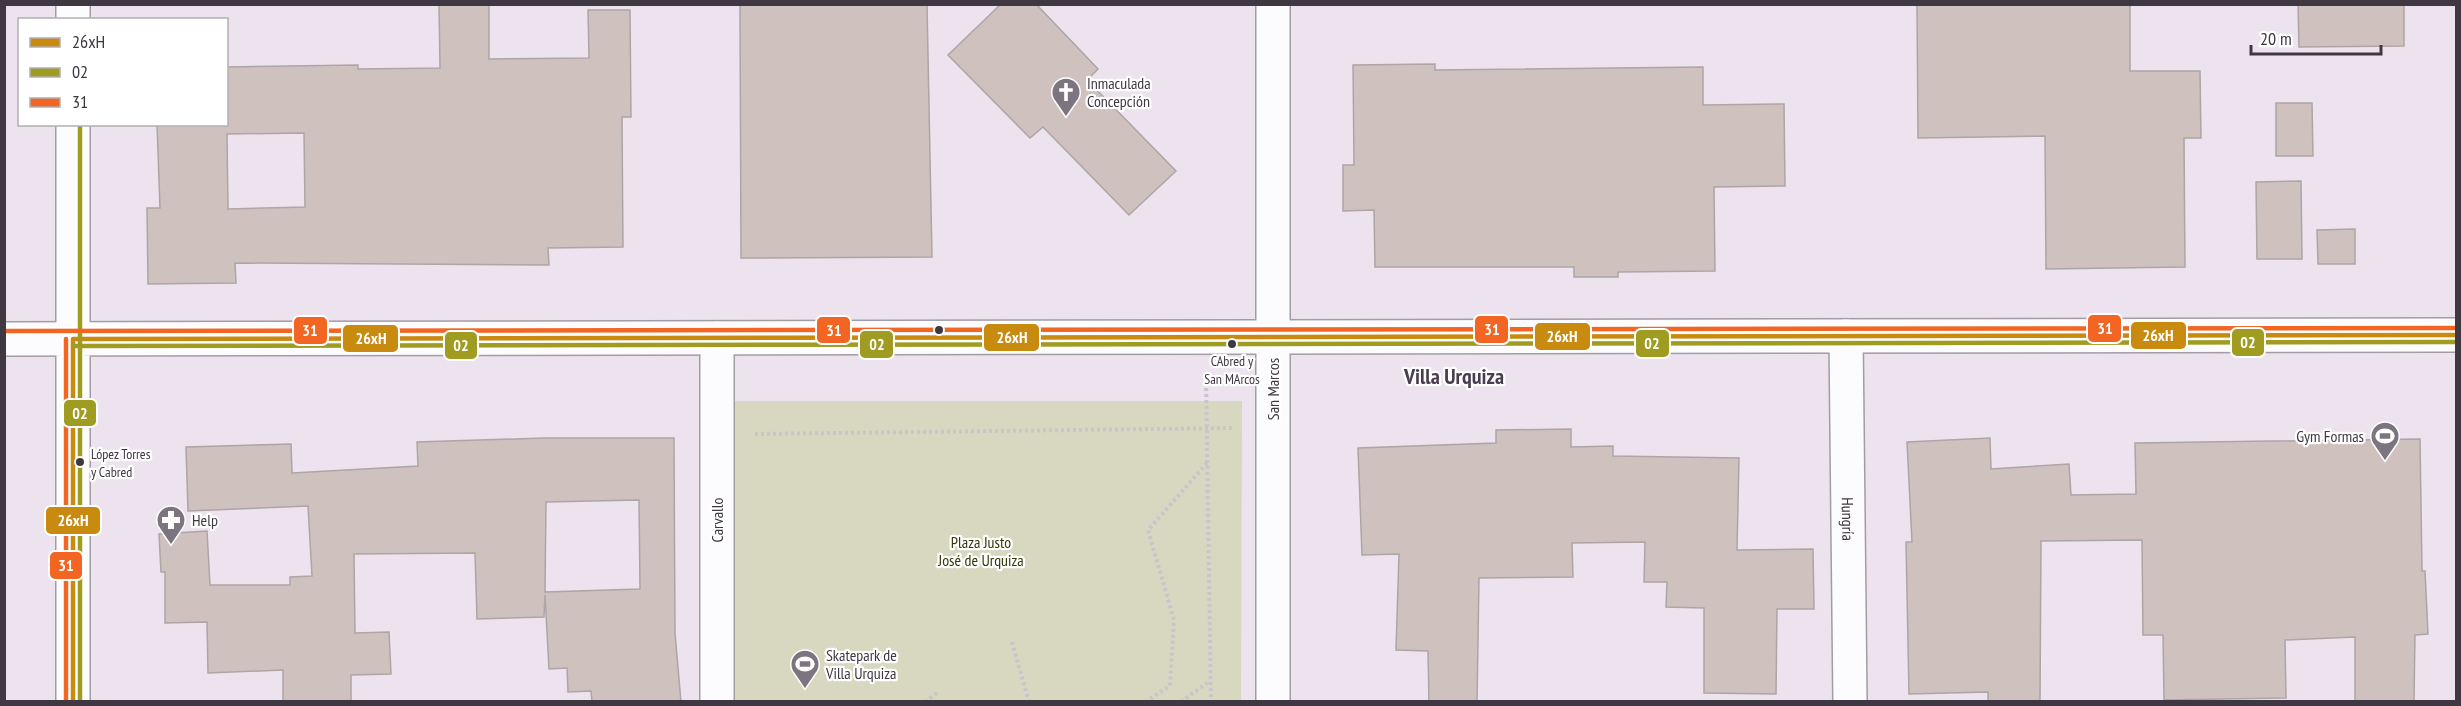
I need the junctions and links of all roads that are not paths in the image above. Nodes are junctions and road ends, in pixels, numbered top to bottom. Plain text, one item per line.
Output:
1 (1273, 4) edge
2 (73, 126) edge
3 (2457, 335) edge
4 (1273, 336) junction
5 (1846, 336) junction
6 (717, 338) junction
7 (4, 339) edge
8 (73, 339) junction
9 (73, 702) edge
10 (717, 702) edge
11 (1273, 702) edge
12 (1850, 702) edge

1 - 4 main road, San Marcos
2 - 8 main road
3 - 5 main road
4 - 5 main road
4 - 6 main road
4 - 11 main road, San Marcos
5 - 12 main road, Hungría
6 - 8 main road
6 - 10 main road, Carvallo
7 - 8 main road
8 - 9 main road

